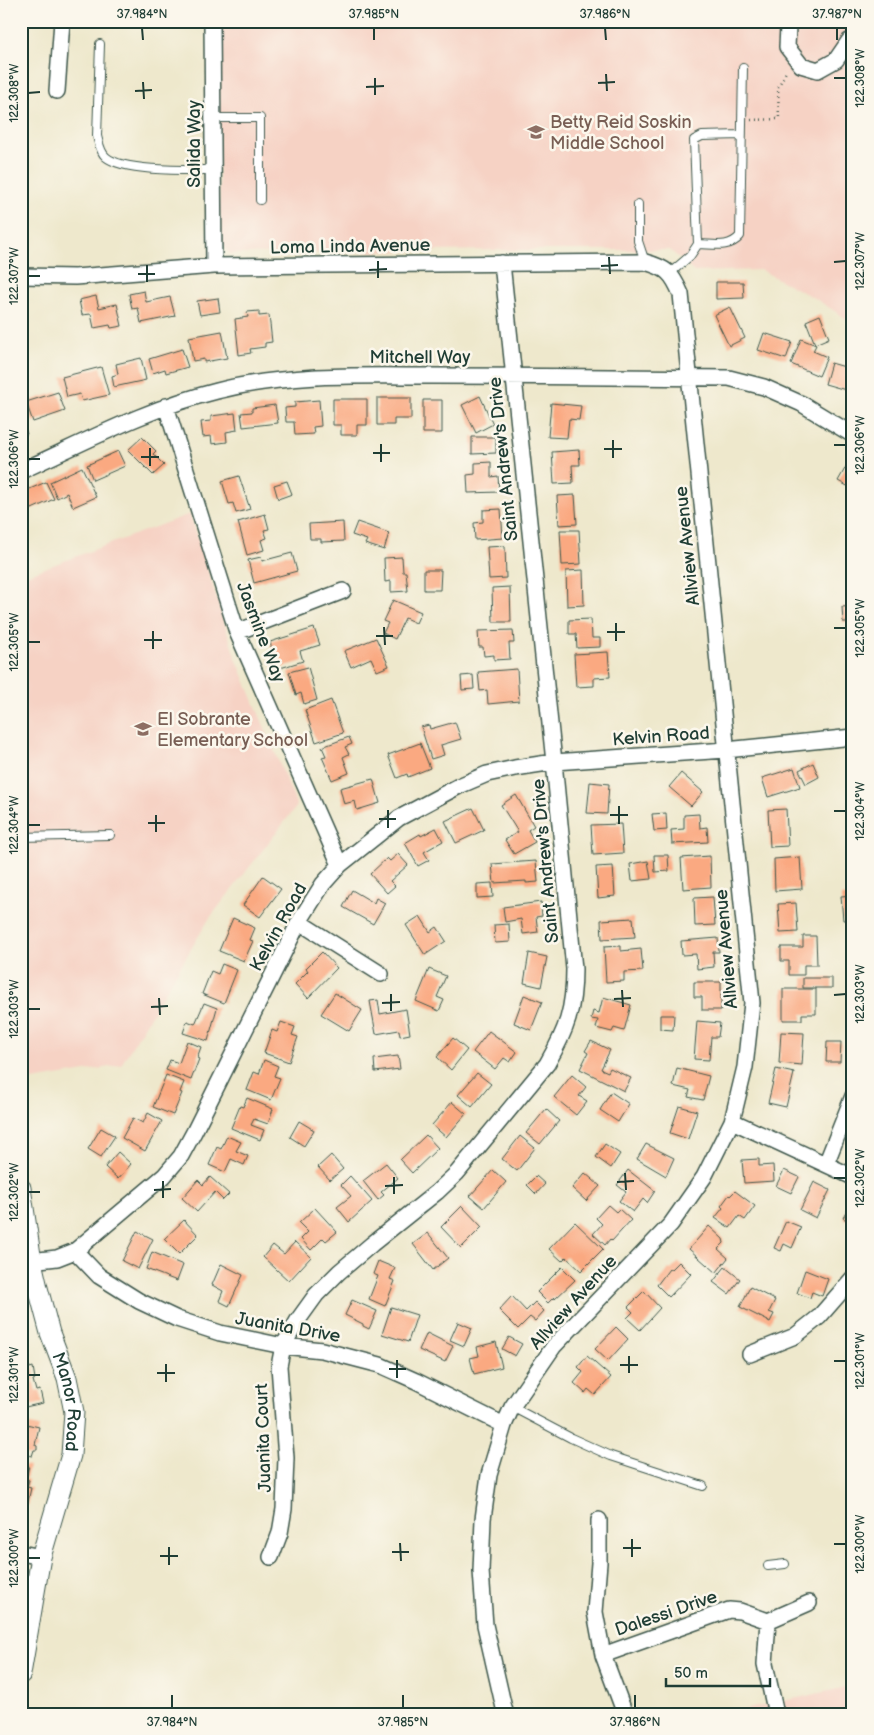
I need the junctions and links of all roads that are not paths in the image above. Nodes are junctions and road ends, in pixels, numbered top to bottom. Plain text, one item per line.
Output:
1 (62, 21) edge
2 (212, 21) edge
3 (792, 21) edge
4 (853, 39) edge
5 (100, 44) dead end
6 (743, 68) dead end
7 (57, 92) dead end
8 (213, 118) junction
9 (741, 135) junction
10 (213, 170) junction
11 (260, 200) dead end
12 (638, 204) dead end
13 (698, 244) junction
14 (644, 262) junction
15 (502, 263) junction
16 (214, 266) junction
17 (21, 276) edge
18 (672, 276) junction
19 (513, 376) junction
20 (689, 378) junction
21 (166, 406) junction
22 (853, 435) edge
23 (21, 471) edge
24 (343, 591) dead end
25 (237, 632) junction
26 (853, 737) edge
27 (726, 750) junction
28 (554, 762) junction
29 (110, 835) dead end
30 (21, 837) edge
31 (340, 865) junction
32 (299, 922) junction
33 (381, 974) dead end
34 (853, 1096) edge
35 (732, 1121) junction
36 (826, 1164) junction
37 (853, 1177) edge
38 (21, 1188) edge
39 (75, 1251) junction
40 (27, 1262) edge
41 (853, 1278) edge
42 (284, 1346) junction
43 (750, 1354) dead end
44 (512, 1407) junction
45 (504, 1425) junction
46 (703, 1486) dead end
47 (599, 1520) dead end
48 (21, 1553) edge
49 (41, 1557) junction
50 (271, 1557) dead end
51 (785, 1564) dead end
52 (768, 1566) dead end
53 (809, 1603) dead end
54 (768, 1621) junction
55 (603, 1656) junction
56 (21, 1674) edge
57 (500, 1712) edge
58 (625, 1714) edge
59 (776, 1714) edge

1 - 7 street
2 - 8 street, Salida Way
3 - 4 street
5 - 10 lane
6 - 9 lane
8 - 10 street, Salida Way
8 - 11 lane
9 - 13 lane
9 - 13 lane
10 - 16 street, Salida Way
12 - 14 lane
13 - 18 lane
14 - 15 street, Loma Linda Avenue
14 - 18 street, Loma Linda Avenue
15 - 16 street, Loma Linda Avenue
15 - 19 street, Saint Andrew's Drive
16 - 17 street, Loma Linda Avenue
18 - 20 street, Allview Avenue
19 - 20 street, Mitchell Way
19 - 21 street, Mitchell Way
19 - 28 street, Saint Andrew's Drive
20 - 22 street, Mitchell Way
20 - 27 street, Allview Avenue
21 - 23 street, Mitchell Way
21 - 25 street, Jasmine Way
24 - 25 street
25 - 31 street, Jasmine Way
26 - 27 street, Kelvin Road
27 - 28 street, Kelvin Road
27 - 35 street, Allview Avenue
28 - 31 street, Kelvin Road
28 - 42 street, Saint Andrew's Drive
29 - 30 lane
31 - 32 street, Kelvin Road
32 - 33 street
32 - 39 street, Kelvin Road
34 - 36 street
35 - 36 street
35 - 44 street, Allview Avenue
36 - 37 street
38 - 40 street, Manor Road
39 - 40 street, Kelvin Road
39 - 42 street, Juanita Drive
40 - 49 street, Manor Road
41 - 43 street
42 - 45 street, Juanita Drive
42 - 50 street, Juanita Court
44 - 45 street, Allview Avenue
44 - 46 lane
45 - 57 street, Allview Avenue
47 - 55 street
48 - 49 street
49 - 56 street, Manor Road
51 - 52 lane
53 - 54 street
54 - 55 street, Dalessi Drive
54 - 59 street
55 - 58 street, Dalessi Drive

